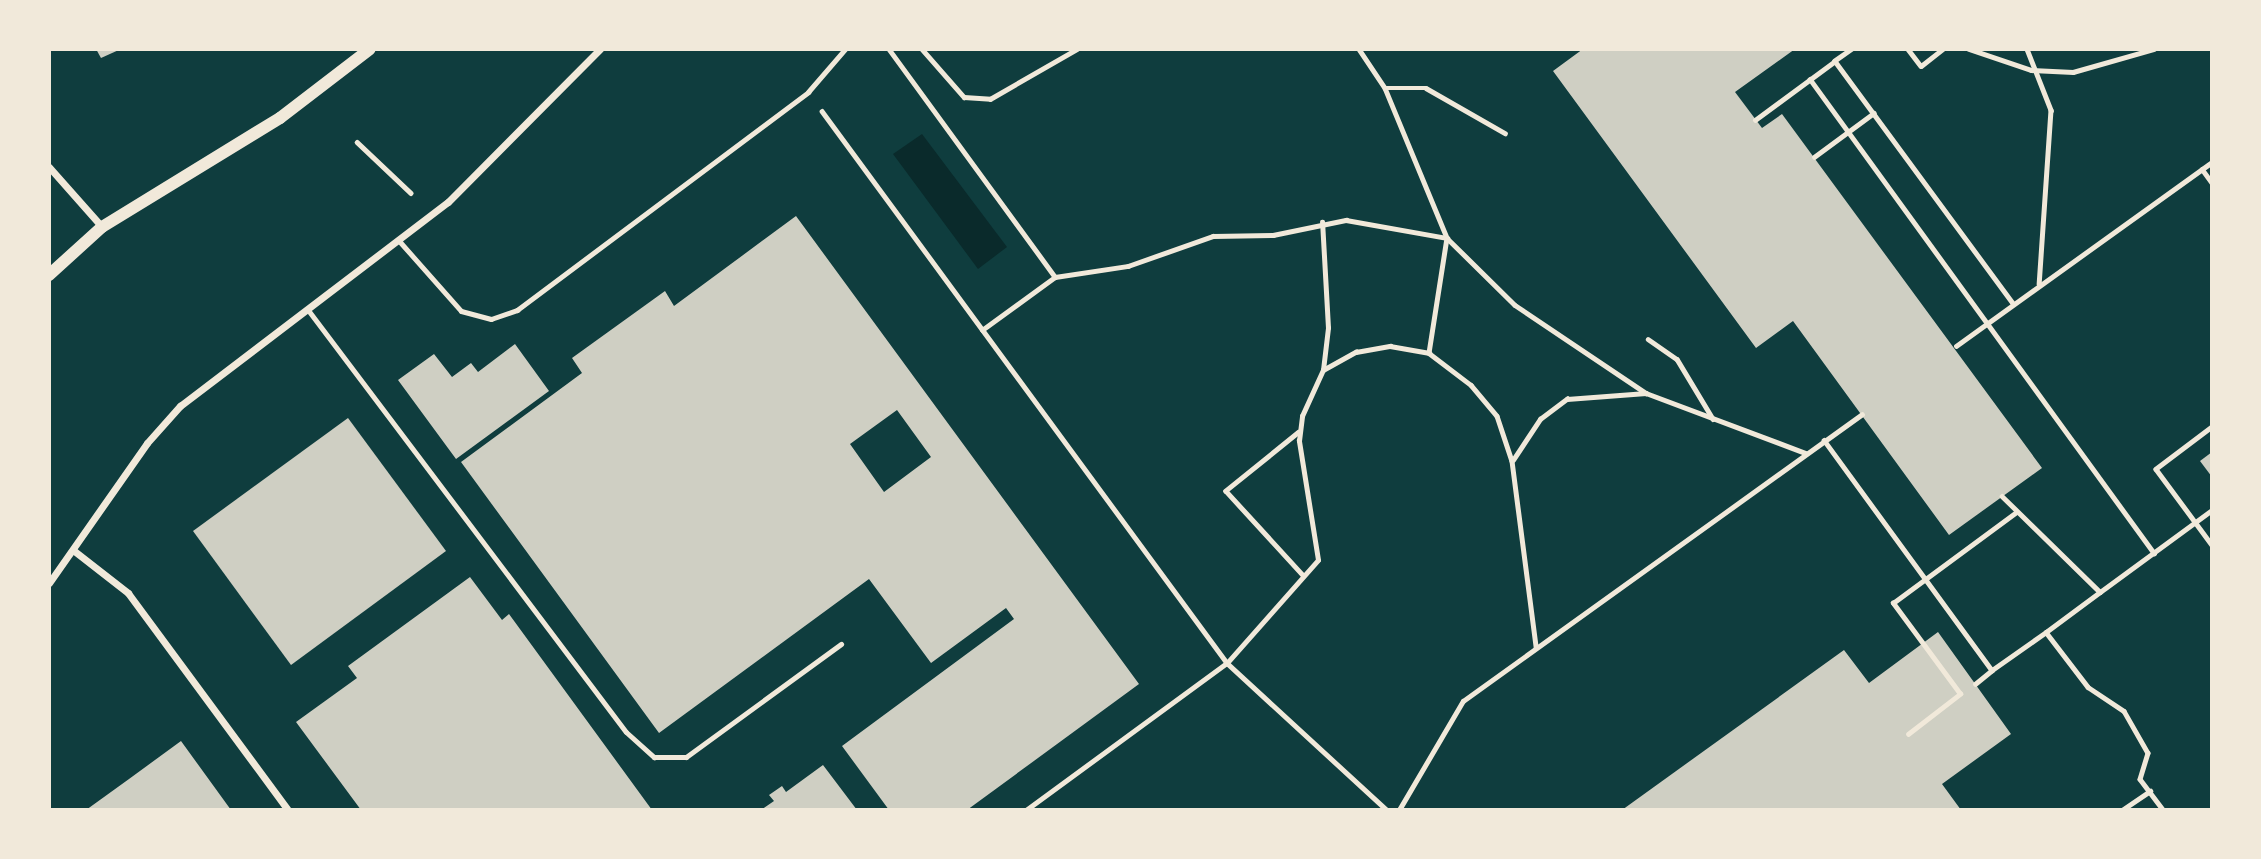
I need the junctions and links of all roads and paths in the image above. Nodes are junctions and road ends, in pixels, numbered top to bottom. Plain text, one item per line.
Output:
1 (370, 49) edge
2 (600, 49) edge
3 (845, 49) edge
4 (889, 49) edge
5 (922, 49) edge
6 (1077, 49) edge
7 (1359, 49) edge
8 (1852, 49) edge
9 (1908, 49) edge
10 (1943, 49) edge
11 (1969, 49) edge
12 (2027, 49) edge
13 (2154, 49) edge
14 (1835, 61) junction
15 (2031, 70) junction
16 (1810, 79) junction
17 (1385, 88) junction
18 (808, 92) junction
19 (1874, 113) junction
20 (1755, 120) dead end
21 (1849, 132) junction
22 (1505, 133) dead end
23 (357, 142) dead end
24 (1814, 157) dead end
25 (2212, 162) edge
26 (49, 167) edge
27 (2202, 169) junction
28 (2212, 183) edge
29 (411, 192) dead end
30 (1322, 222) junction
31 (102, 227) junction
32 (1447, 238) junction
33 (400, 242) junction
34 (49, 275) edge
35 (1055, 277) junction
36 (2039, 285) junction
37 (2013, 303) junction
38 (307, 310) junction
39 (1987, 322) junction
40 (982, 330) junction
41 (1648, 339) dead end
42 (1955, 346) dead end
43 (1429, 353) junction
44 (1323, 370) junction
45 (1646, 393) junction
46 (1862, 414) dead end
47 (1713, 420) junction
48 (2212, 428) edge
49 (1300, 431) junction
50 (1824, 440) junction
51 (1807, 453) junction
52 (1512, 461) junction
53 (2002, 496) dead end
54 (2212, 510) edge
55 (2015, 513) junction
56 (2196, 523) junction
57 (2212, 545) edge
58 (73, 550) junction
59 (2154, 553) junction
60 (1303, 575) junction
61 (1925, 579) junction
62 (49, 583) edge
63 (2100, 592) junction
64 (2046, 632) junction
65 (841, 644) dead end
66 (1536, 648) junction
67 (1227, 663) junction
68 (1993, 670) junction
69 (1975, 684) dead end
70 (1908, 734) dead end
71 (2150, 791) junction
72 (288, 810) edge
73 (1026, 810) edge
74 (1387, 810) edge
75 (1399, 810) edge
76 (2122, 810) edge
77 (2163, 810) edge

1 - 31 street
2 - 33 street
3 - 18 lane
4 - 35 path
5 - 6 path
7 - 17 path
8 - 14 path
9 - 10 path
11 - 15 path
12 - 15 path
13 - 15 path
14 - 16 path
14 - 19 path
15 - 36 path
16 - 20 path
16 - 21 path
17 - 22 path
17 - 32 path
18 - 33 lane
18 - 40 path
19 - 21 path
19 - 37 path
21 - 24 path
21 - 39 path
23 - 29 path
25 - 27 path
26 - 31 street
27 - 28 path
27 - 36 path
30 - 32 path
30 - 35 path
30 - 44 path
31 - 34 street
32 - 43 path
32 - 45 path
33 - 38 street
35 - 40 path
36 - 37 path
37 - 39 path
38 - 58 street
38 - 65 lane
39 - 42 path
39 - 59 path
40 - 67 path
41 - 47 path
43 - 44 path
43 - 52 path
44 - 49 path
45 - 47 path
45 - 52 path
46 - 50 path
47 - 51 path
48 - 56 path
49 - 60 path
49 - 60 path
50 - 51 path
50 - 61 path
51 - 66 path
52 - 66 path
53 - 55 path
54 - 56 path
55 - 61 path
55 - 63 path
56 - 57 path
56 - 59 path
58 - 62 street
58 - 72 street
59 - 63 path
60 - 67 path
61 - 68 path
61 - 70 path
63 - 64 path
64 - 68 path
64 - 71 path
66 - 75 path
67 - 73 path
67 - 74 path
68 - 69 path
71 - 76 path
71 - 77 path

